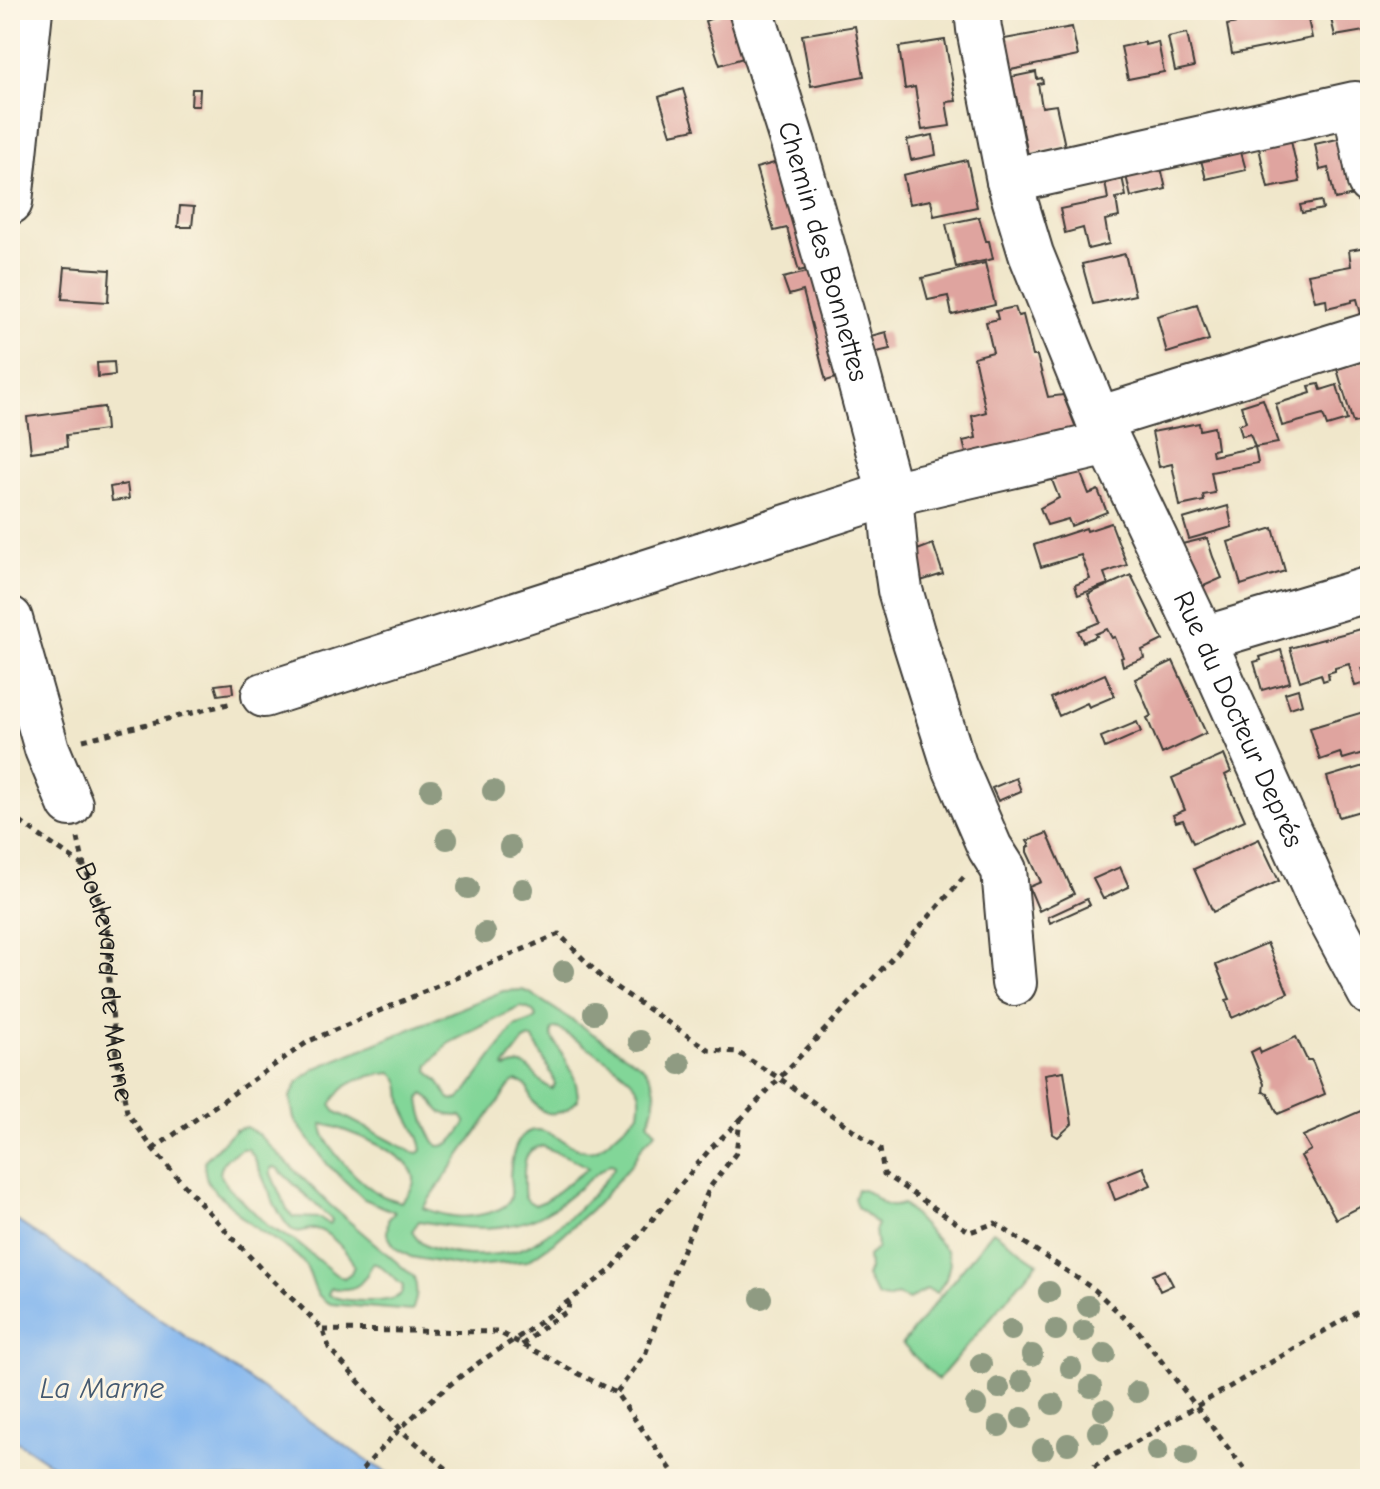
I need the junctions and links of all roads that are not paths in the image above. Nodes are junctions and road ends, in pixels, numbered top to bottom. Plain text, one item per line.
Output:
1 (30, 10) edge
2 (751, 10) edge
3 (977, 10) edge
4 (1009, 181) junction
5 (1370, 182) edge
6 (10, 202) edge
7 (1370, 335) edge
8 (1104, 431) junction
9 (890, 494) junction
10 (1370, 589) edge
11 (10, 619) edge
12 (1203, 639) junction
13 (264, 695) road end
14 (70, 804) road end
15 (1354, 929) edge
16 (1014, 983) dead end
17 (1370, 993) edge

1 - 6 street
2 - 9 street, Chemin des Bonnettes
3 - 4 street, Rue du Docteur Deprés
4 - 5 street
4 - 8 street, Rue du Docteur Deprés
7 - 8 street
8 - 9 street
8 - 12 street, Rue du Docteur Deprés
9 - 13 street
9 - 16 street, Chemin des Bonnettes
10 - 12 street
11 - 14 street
12 - 15 street, Rue du Docteur Deprés
15 - 17 street, Rue du Docteur Deprés

